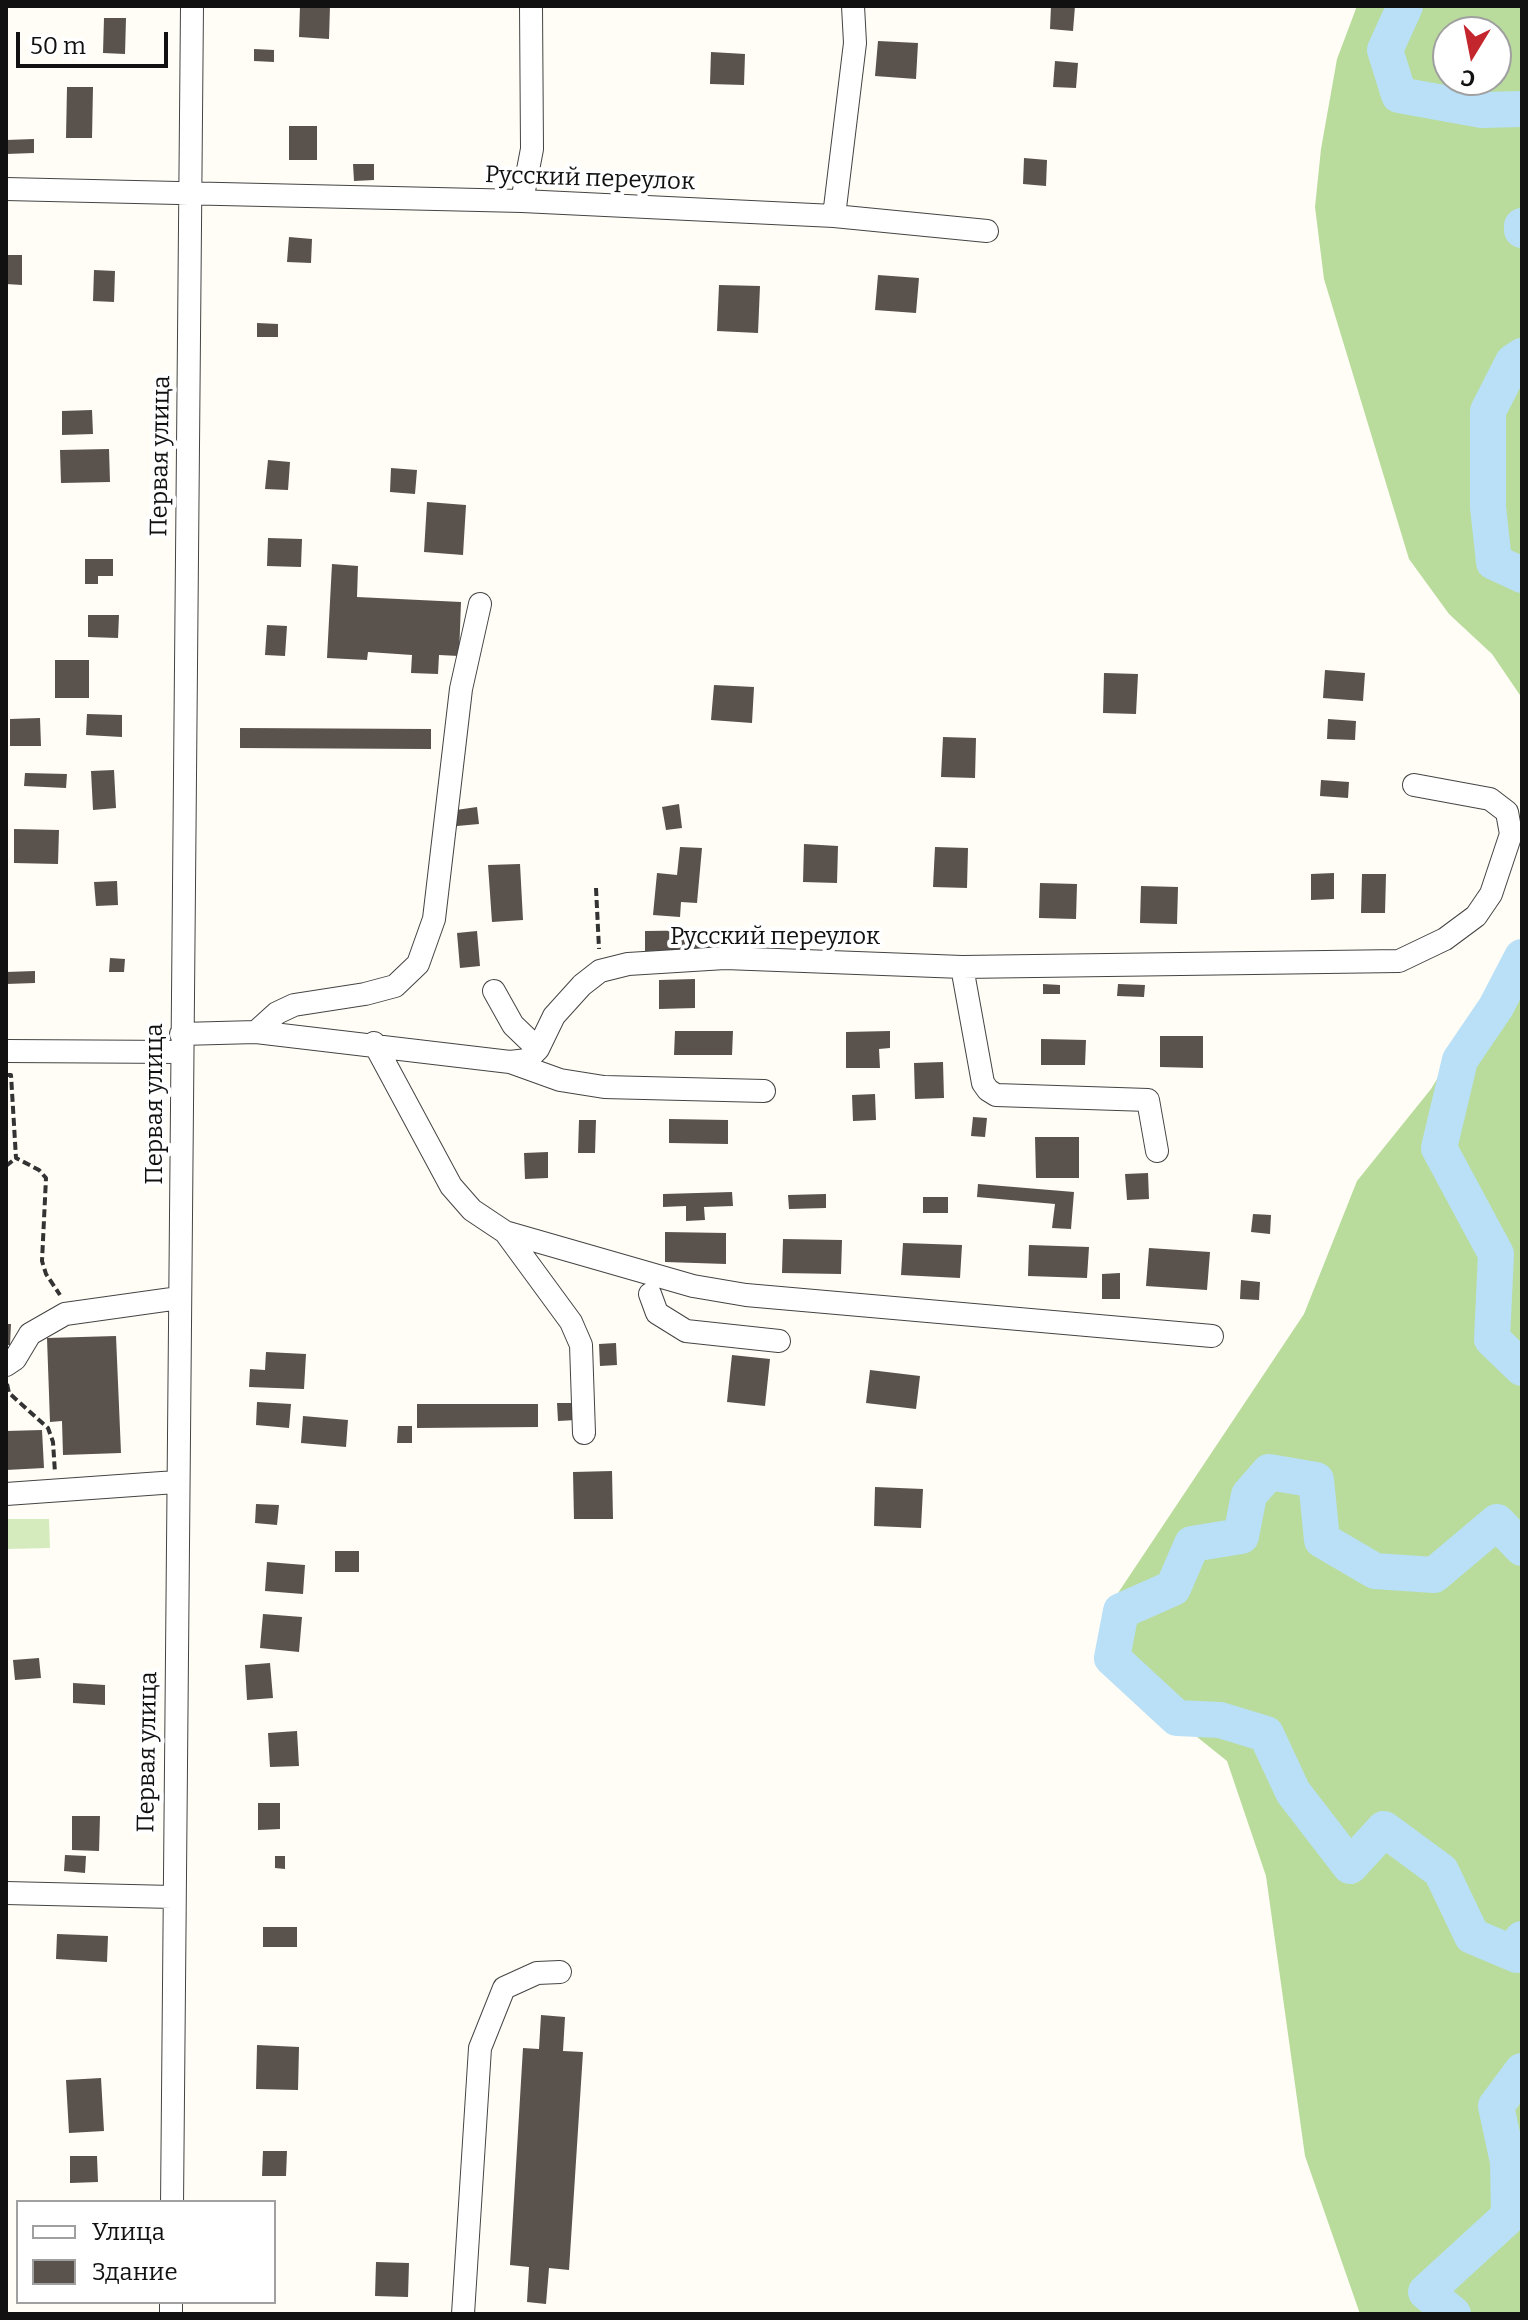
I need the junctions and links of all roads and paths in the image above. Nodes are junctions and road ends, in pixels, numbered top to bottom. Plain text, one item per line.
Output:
1 (192, 6) edge
2 (531, 6) edge
3 (853, 6) edge
4 (6, 189) edge
5 (190, 193) junction
6 (522, 201) junction
7 (834, 216) junction
8 (987, 231) dead end
9 (480, 604) dead end
10 (1414, 785) dead end
11 (596, 888) dead end
12 (962, 967) junction
13 (600, 971) junction
14 (494, 991) dead end
15 (256, 1032) junction
16 (181, 1043) junction
17 (374, 1043) junction
18 (538, 1049) junction
19 (6, 1051) edge
20 (510, 1062) junction
21 (6, 1075) edge
22 (764, 1091) dead end
23 (1157, 1151) dead end
24 (16, 1158) junction
25 (6, 1166) edge
26 (505, 1232) junction
27 (650, 1294) dead end
28 (179, 1298) junction
29 (74, 1312) junction
30 (1212, 1336) dead end
31 (779, 1341) dead end
32 (6, 1365) edge
33 (6, 1380) edge
34 (584, 1433) dead end
35 (176, 1482) junction
36 (56, 1491) junction
37 (6, 1494) edge
38 (6, 1893) edge
39 (172, 1897) junction
40 (560, 1972) dead end
41 (172, 2200) edge
42 (463, 2314) edge

1 - 5 street, Первая улица
2 - 6 street
3 - 7 street
4 - 5 street, Русский переулок
5 - 6 street, Русский переулок
5 - 16 street, Первая улица
6 - 7 street, Русский переулок
7 - 8 street, Русский переулок
9 - 15 street
10 - 12 street, Русский переулок
11 - 13 path
12 - 13 street, Русский переулок
12 - 23 street
13 - 18 street
14 - 18 street
15 - 16 street
15 - 17 street
16 - 19 street
16 - 28 street, Первая улица
17 - 20 street
17 - 26 street
18 - 20 street
20 - 22 street
21 - 24 path
24 - 25 path
24 - 29 path
26 - 30 street
26 - 34 street
27 - 31 street
28 - 29 street
28 - 35 street, Первая улица
29 - 32 street
33 - 36 path
35 - 36 street
35 - 39 street, Первая улица
36 - 37 street
38 - 39 street
39 - 41 street, Первая улица
40 - 42 street

